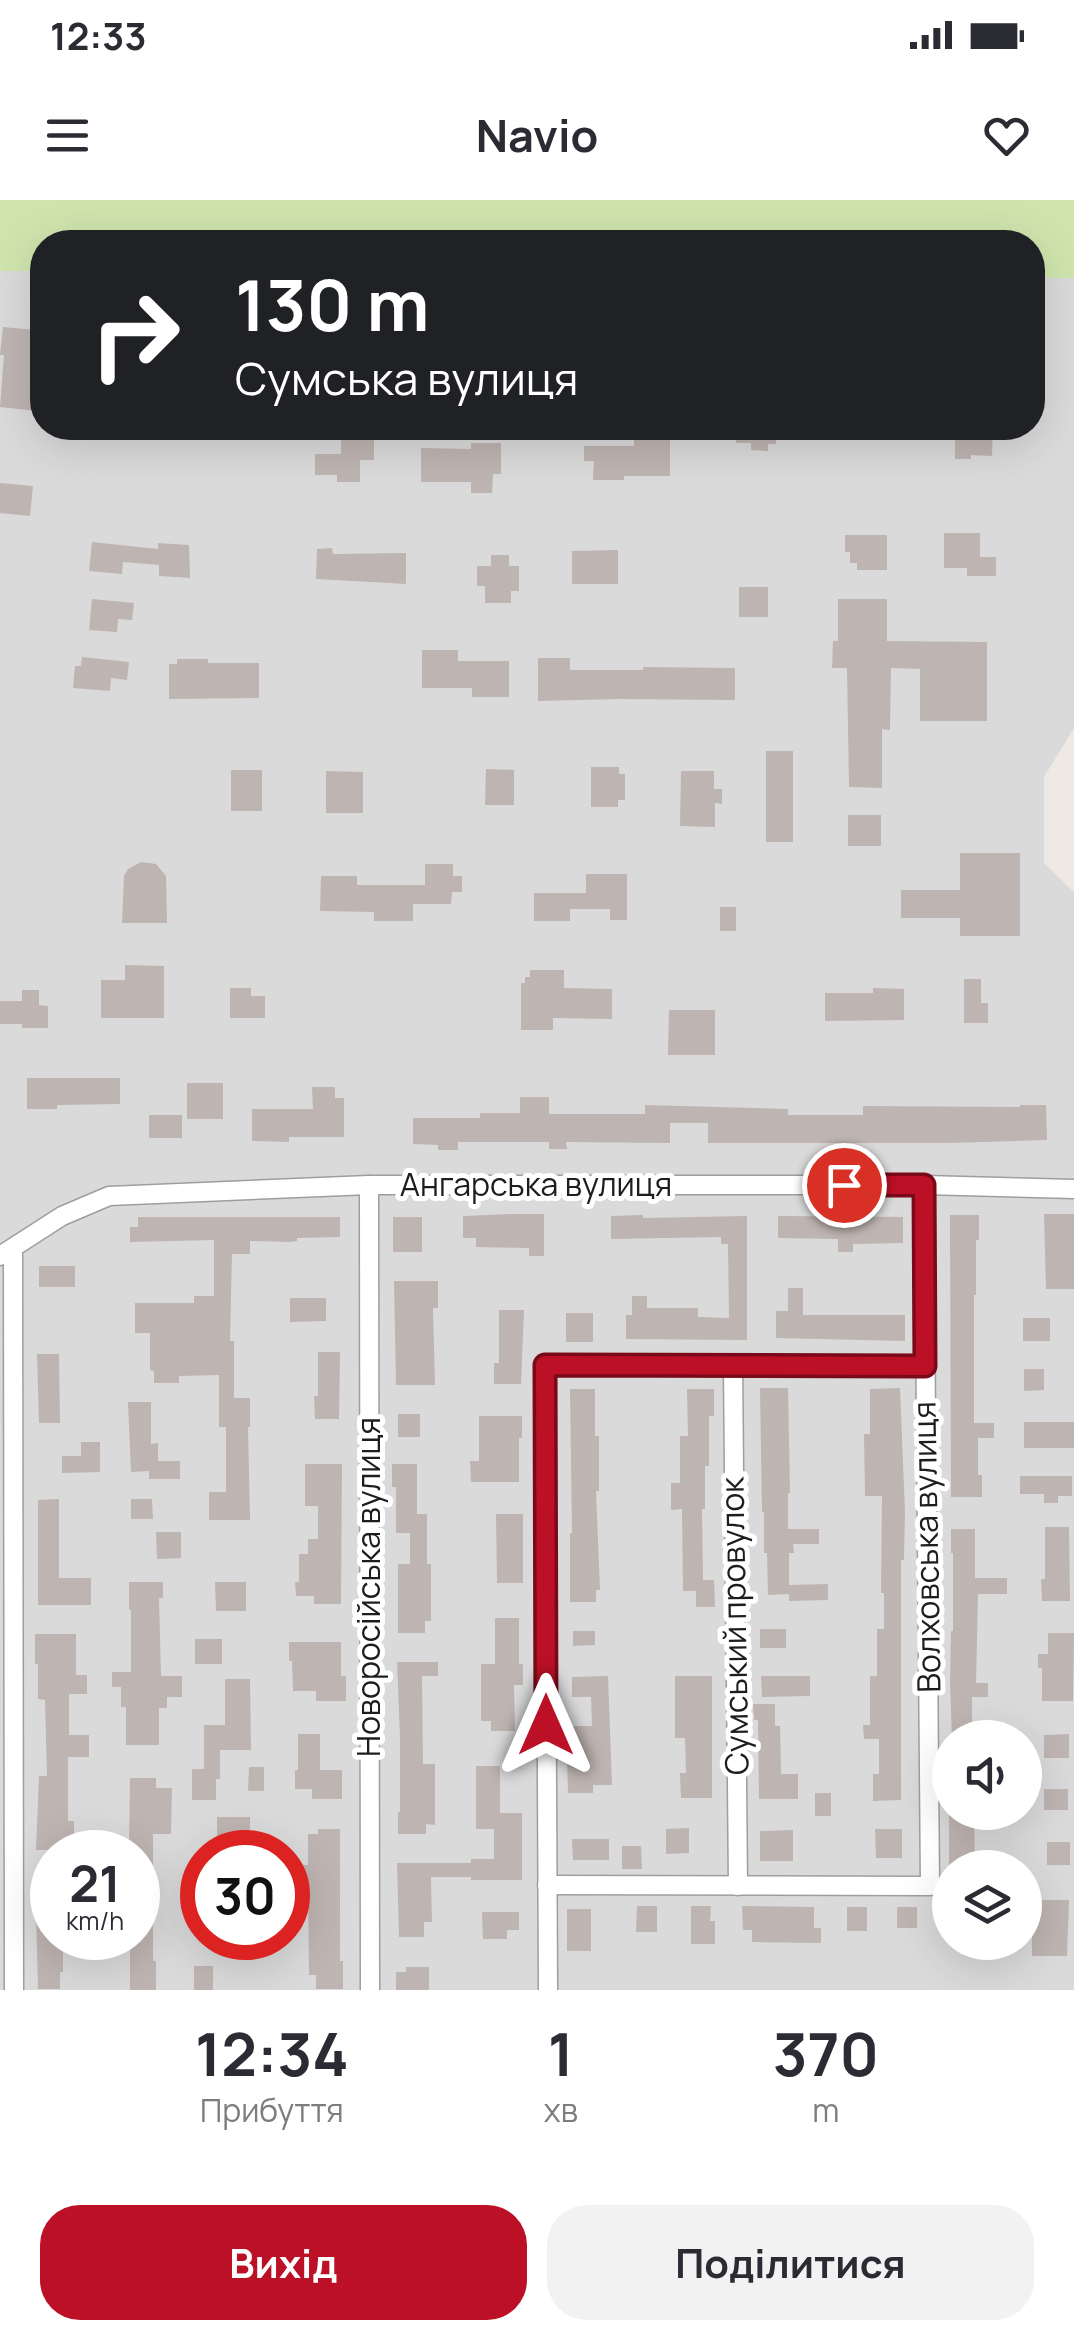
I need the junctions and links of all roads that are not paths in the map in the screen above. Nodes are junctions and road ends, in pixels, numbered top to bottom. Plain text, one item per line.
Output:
1 (369, 1185) junction
2 (924, 1185) junction
3 (1074, 1189) edge
4 (6, 1253) edge
5 (733, 1366) junction
6 (925, 1366) junction
7 (6, 1461) edge
8 (547, 1884) junction
9 (738, 1886) junction
10 (14, 1990) edge
11 (370, 1990) edge
12 (548, 1990) edge

1 - 2 street, Ангарська вулиця
1 - 4 street, Ангарська вулиця
1 - 11 street, Новоросійська вулиця
2 - 3 street, Ангарська вулиця
2 - 6 street, Волховська вулиця
4 - 7 street
5 - 6 street
5 - 8 street
5 - 9 street, Сумський провулок
6 - 9 street, Волховська вулиця
7 - 10 street
8 - 9 street, Волховська вулиця
8 - 12 street

